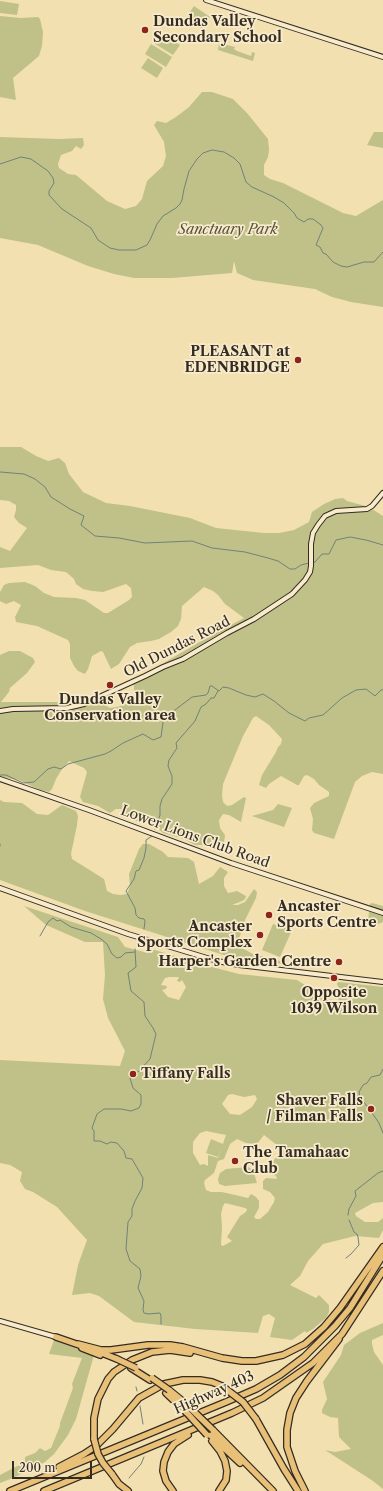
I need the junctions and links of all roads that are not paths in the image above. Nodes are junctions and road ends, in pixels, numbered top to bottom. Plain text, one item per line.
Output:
1 (206, 0) edge
2 (383, 57) edge
3 (383, 493) edge
4 (0, 711) edge
5 (0, 780) edge
6 (0, 888) edge
7 (383, 913) edge
8 (383, 982) edge
9 (383, 1247) edge
10 (383, 1255) edge
11 (383, 1271) edge
12 (0, 1321) edge
13 (342, 1334) junction
14 (56, 1337) junction
15 (78, 1344) junction
16 (212, 1356) junction
17 (116, 1360) junction
18 (182, 1405) junction
19 (204, 1425) junction
20 (209, 1433) junction
21 (12, 1490) edge
22 (44, 1491) edge
23 (128, 1491) edge
24 (173, 1491) edge
25 (220, 1491) edge
26 (269, 1491) edge
27 (273, 1491) edge
28 (298, 1491) edge
29 (305, 1491) edge

1 - 2 street
3 - 4 street, Old Dundas Road
5 - 7 street, Lower Lions Club Road
6 - 8 street
9 - 16 highway
10 - 21 highway, Highway 403
11 - 13 highway, Highway 403
12 - 14 street
13 - 19 highway, Highway 403
13 - 29 highway
14 - 15 highway
14 - 17 highway
15 - 16 highway
15 - 17 highway
16 - 23 highway, bridge
17 - 18 highway, bridge
18 - 20 highway, bridge
18 - 20 highway, bridge
19 - 22 highway, Highway 403
19 - 24 highway
20 - 25 highway
20 - 26 highway
20 - 27 highway
21 - 28 highway, bridge

